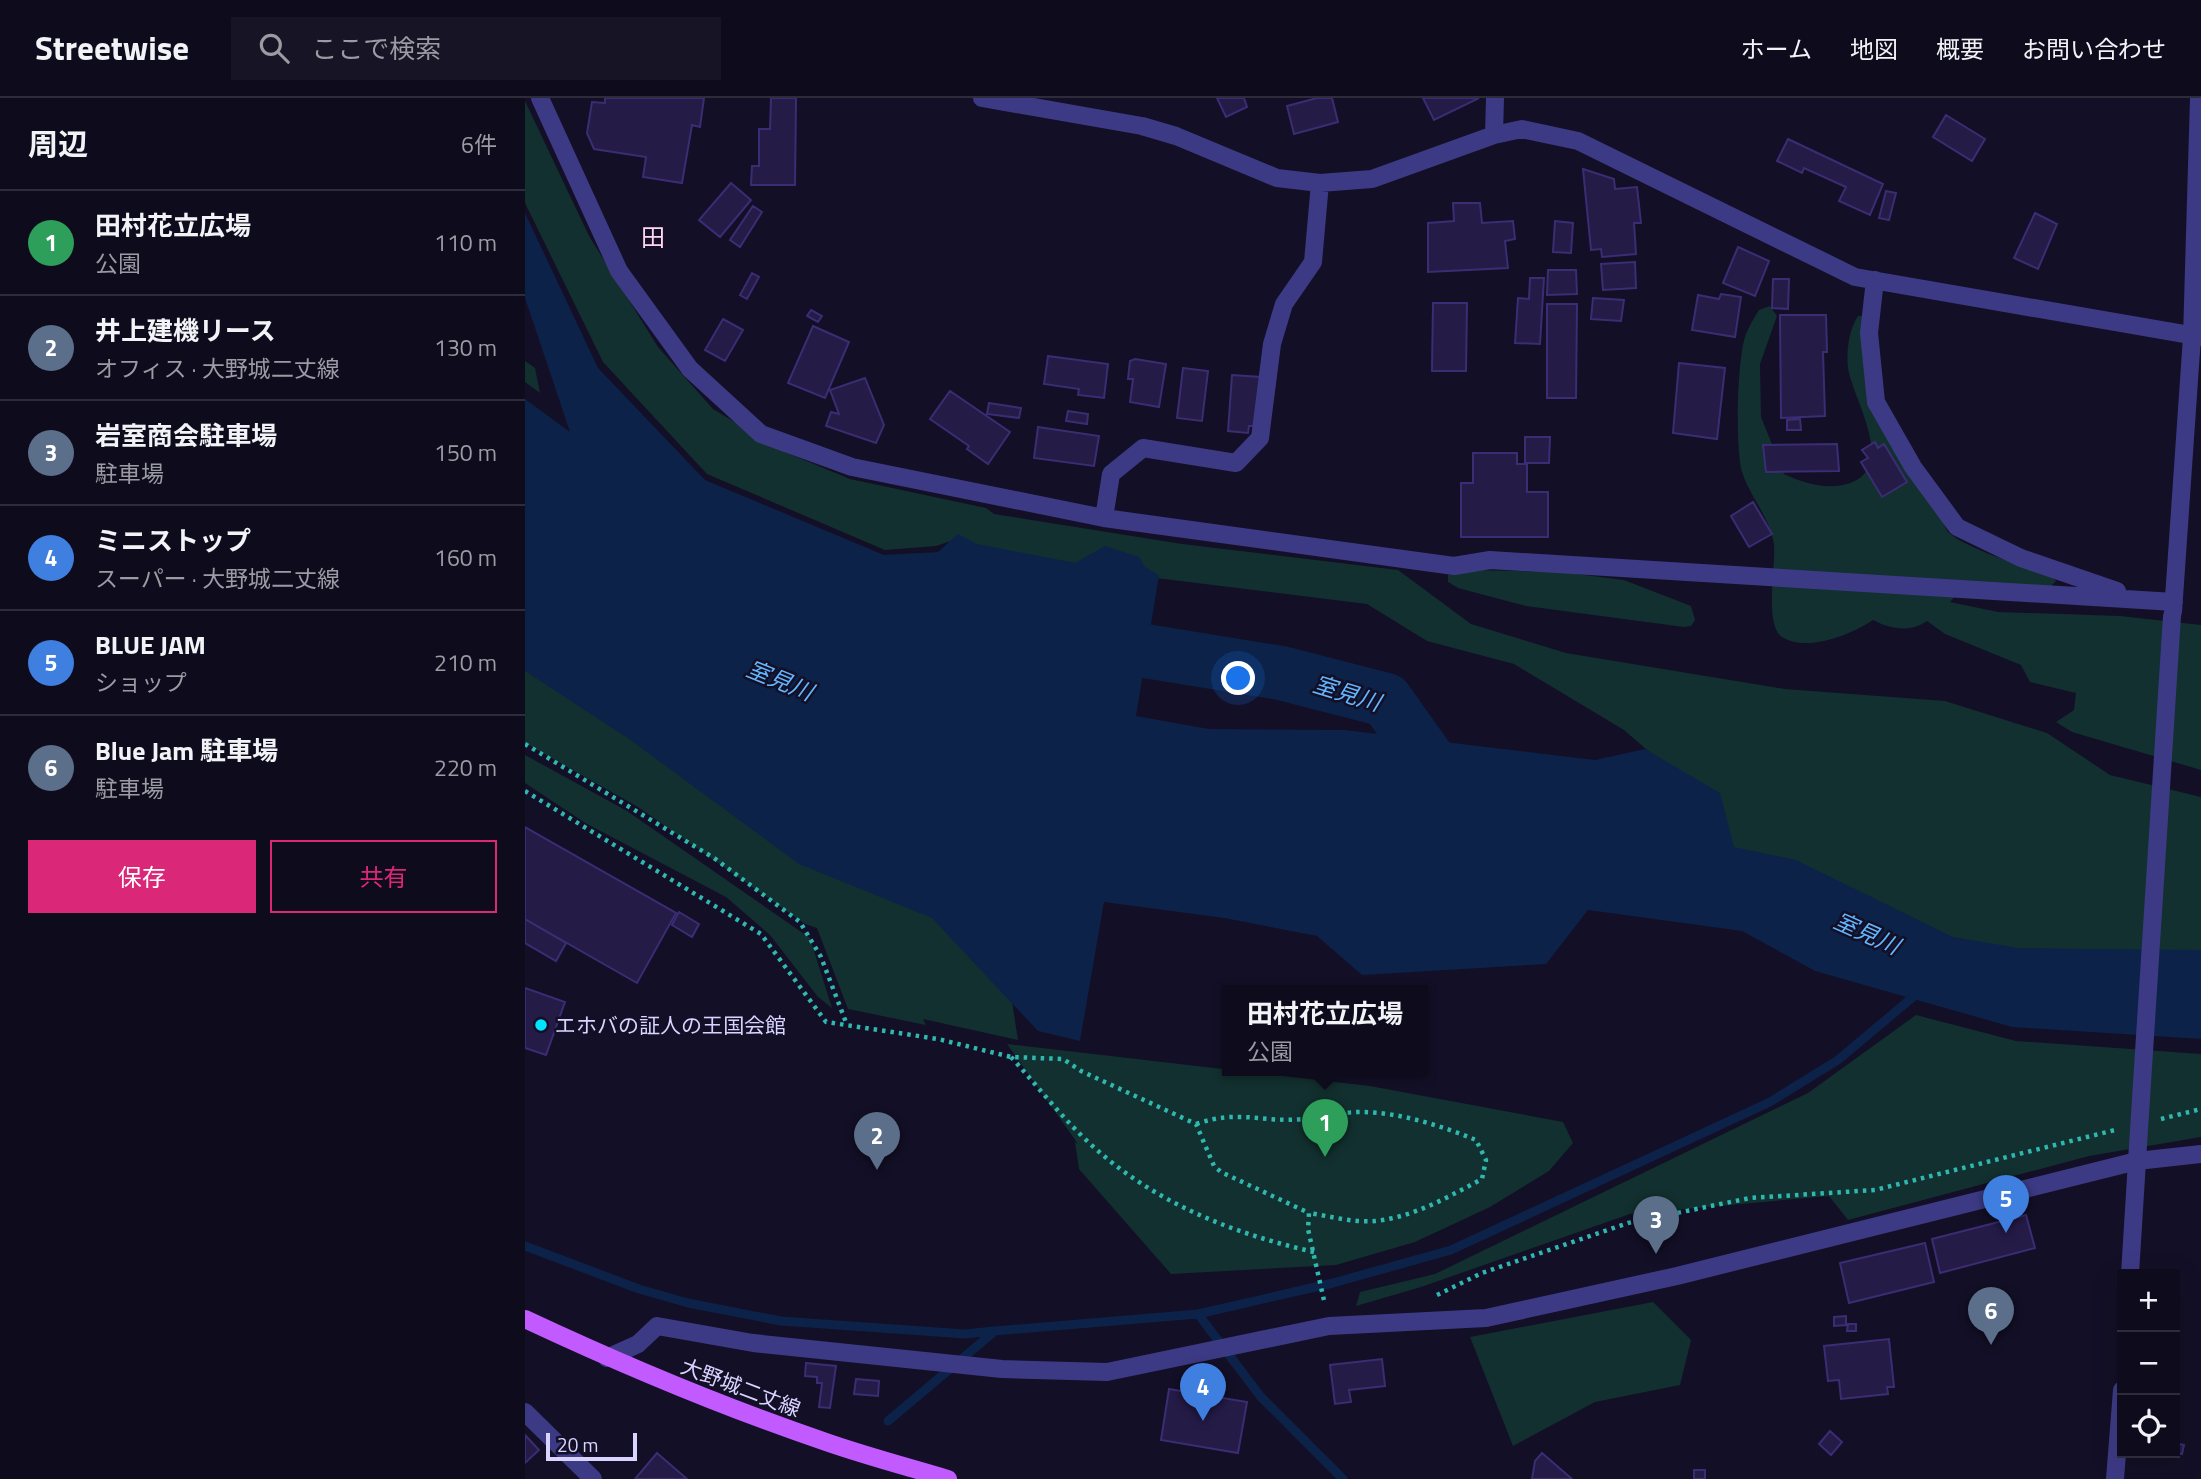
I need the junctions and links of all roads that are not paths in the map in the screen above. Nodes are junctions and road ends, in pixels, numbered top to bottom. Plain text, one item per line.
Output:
1 (540, 98) edge
2 (982, 98) edge
3 (1495, 98) edge
4 (2199, 98) edge
5 (1494, 135) junction
6 (1320, 183) junction
7 (1875, 280) junction
8 (2197, 337) edge
9 (1104, 518) junction
10 (2135, 598) junction
11 (2173, 609) junction
12 (2201, 1154) edge
13 (2137, 1161) junction
14 (2130, 1269) edge
15 (525, 1319) edge
16 (607, 1358) junction
17 (2122, 1395) edge
18 (525, 1412) edge
19 (593, 1479) edge
20 (949, 1479) edge
21 (2115, 1479) edge

1 - 9 street
2 - 6 street
3 - 5 street
4 - 8 street
5 - 6 street
5 - 7 street
6 - 9 street
7 - 8 street
7 - 10 street
8 - 11 street
9 - 10 street
10 - 11 street
11 - 13 street, bridge
12 - 13 street
13 - 14 street
13 - 16 street
15 - 16 main road, 大野城二丈線
16 - 20 main road, 大野城二丈線
17 - 21 street
18 - 19 street

